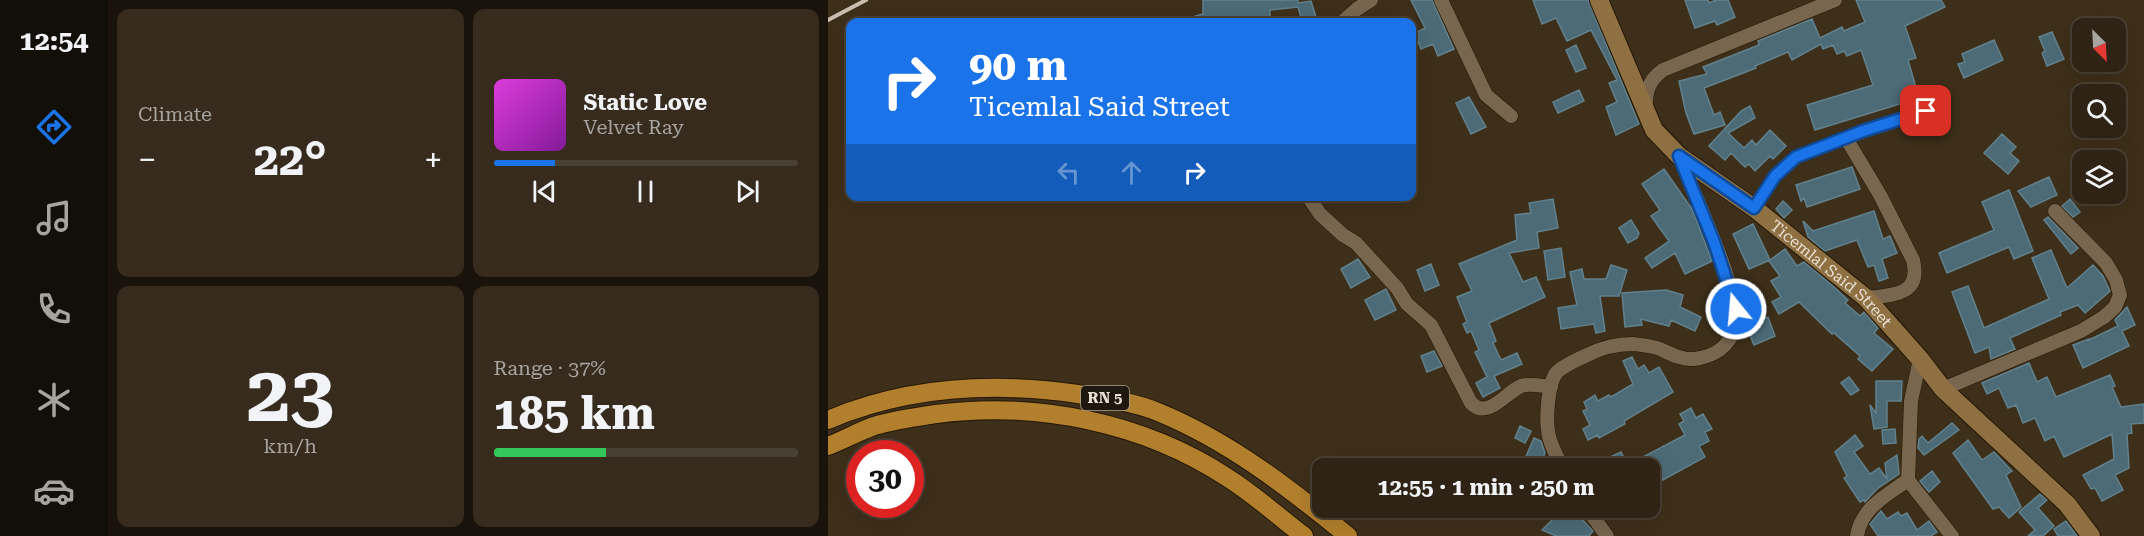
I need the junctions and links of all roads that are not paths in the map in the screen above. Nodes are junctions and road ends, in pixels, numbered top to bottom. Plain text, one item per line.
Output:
1 (1371, 0) edge
2 (1441, 0) edge
3 (1599, 0) edge
4 (1835, 0) edge
5 (1347, 18) edge
6 (1926, 111) dead end
7 (1646, 112) junction
8 (1511, 116) dead end
9 (1846, 138) junction
10 (1679, 156) junction
11 (1311, 201) edge
12 (1754, 208) junction
13 (2055, 211) dead end
14 (1866, 298) junction
15 (1920, 359) junction
16 (1551, 387) junction
17 (1942, 389) junction
18 (828, 420) edge
19 (828, 446) edge
20 (1557, 458) edge
21 (1908, 480) junction
22 (1594, 518) edge
23 (1304, 536) edge
24 (1348, 536) edge
25 (1607, 536) edge
26 (1857, 536) edge
27 (1952, 536) edge
28 (2091, 536) edge

1 - 5 street
2 - 8 street
3 - 7 main road, Ticemlal Said Street
4 - 7 street
6 - 9 street
7 - 10 main road, Ticemlal Said Street
9 - 12 street
9 - 14 street
10 - 12 main road, Ticemlal Said Street
10 - 16 street
11 - 16 street
12 - 14 main road, Ticemlal Said Street
13 - 17 street
14 - 15 main road, Ticemlal Said Street
15 - 17 main road, Ticemlal Said Street
15 - 21 street
16 - 20 street
17 - 28 main road, Ticemlal Said Street
18 - 24 highway, RN 5
19 - 23 highway, RN 5
21 - 26 street
21 - 27 street
22 - 25 street

